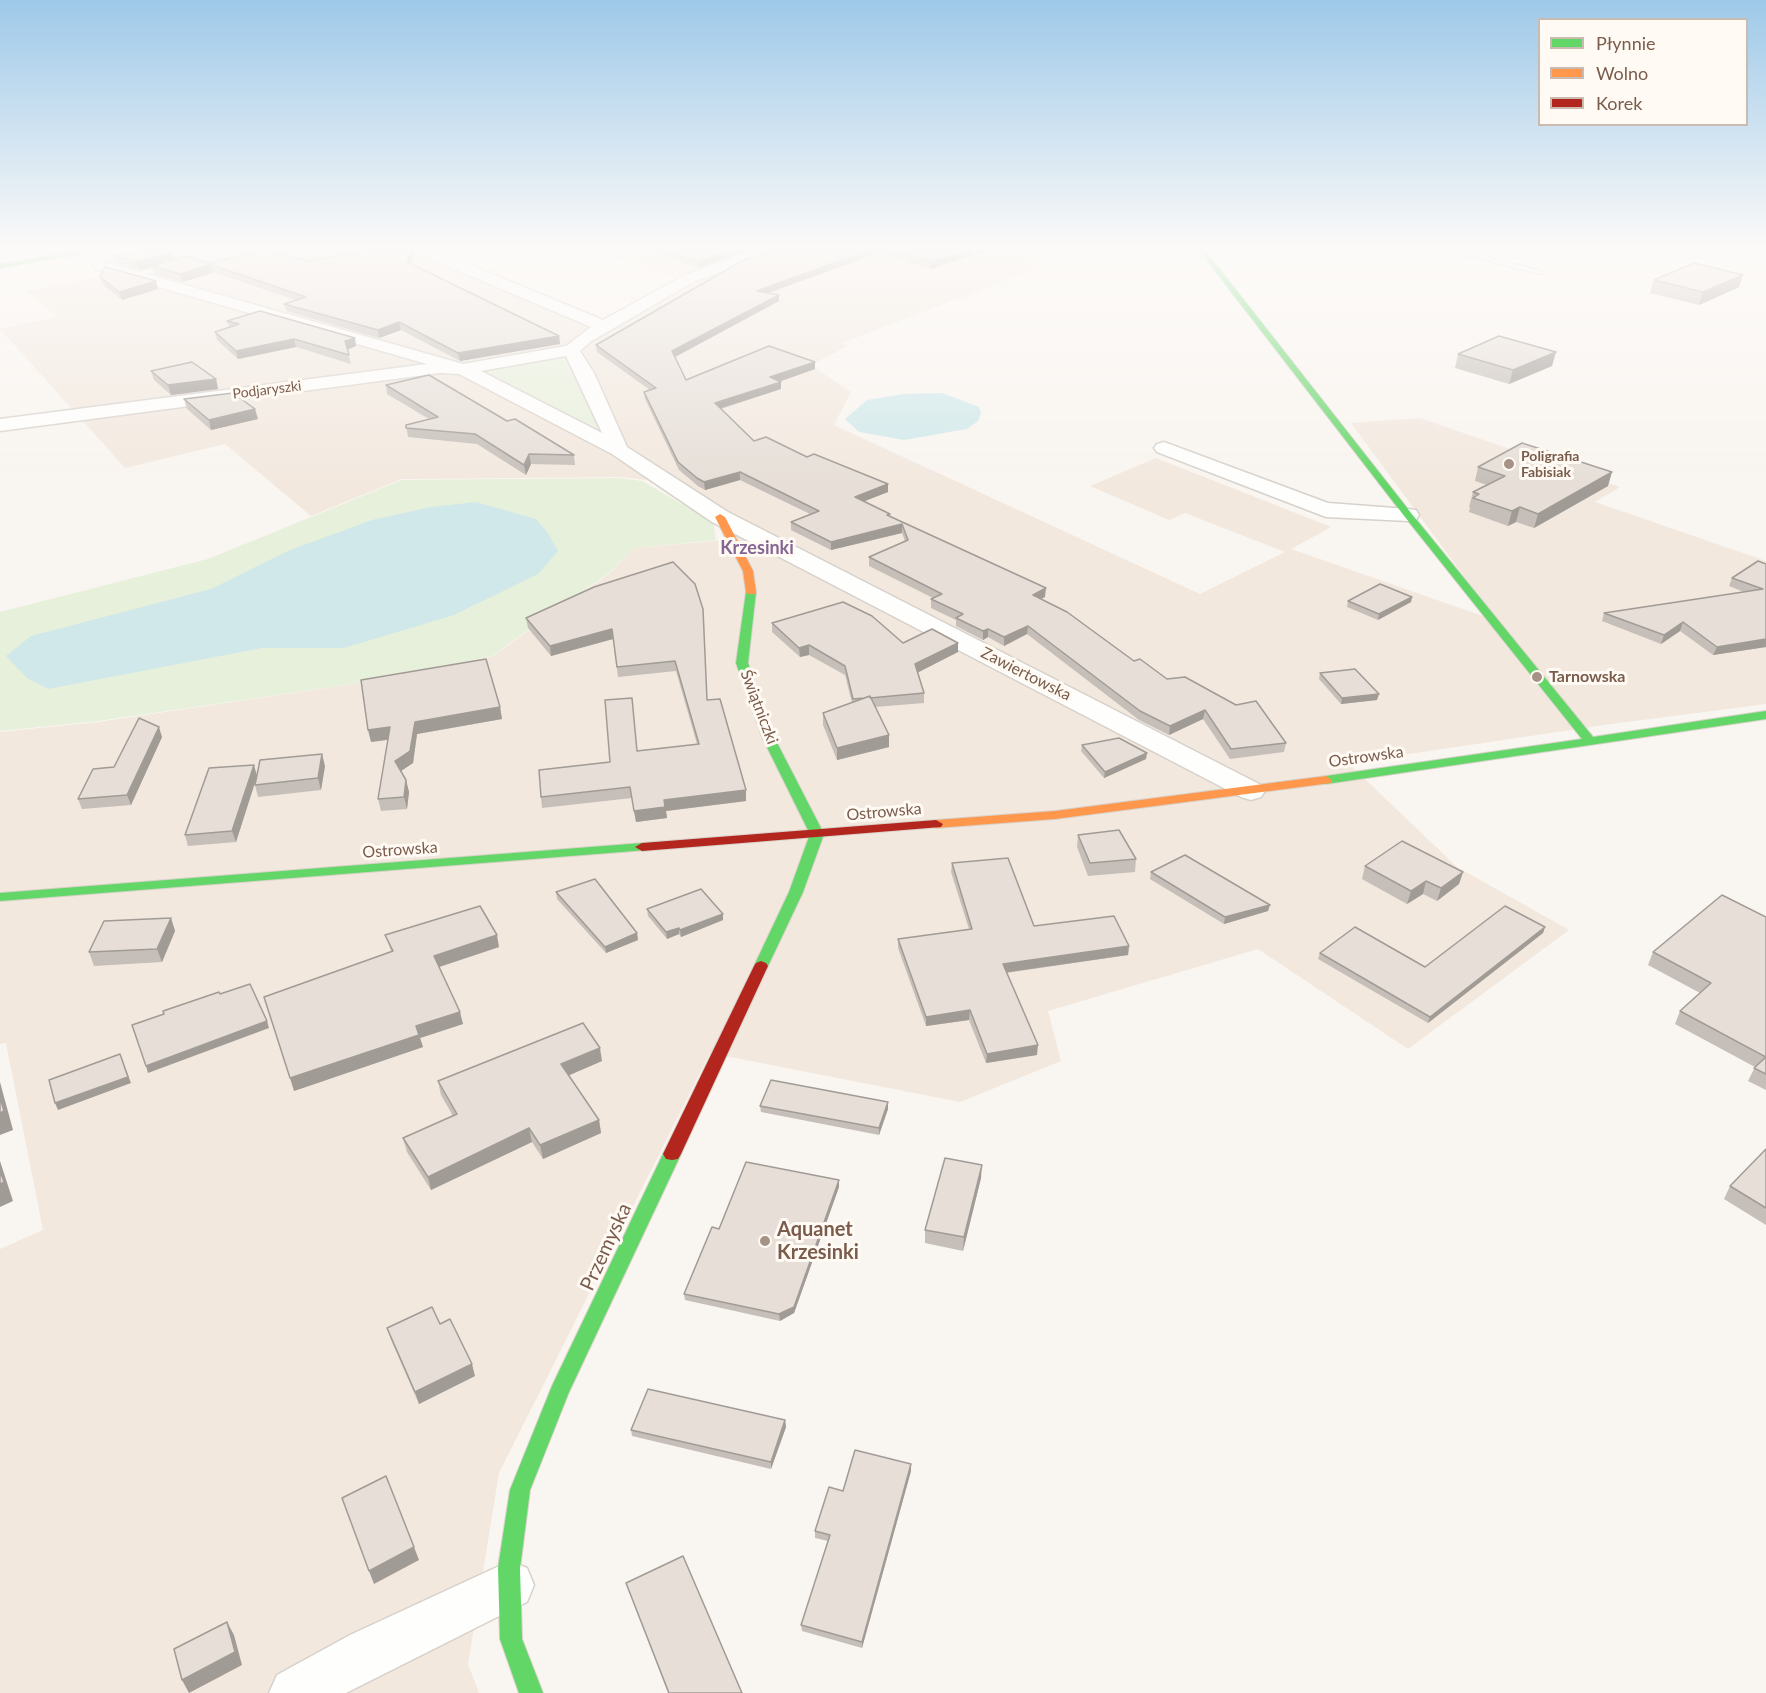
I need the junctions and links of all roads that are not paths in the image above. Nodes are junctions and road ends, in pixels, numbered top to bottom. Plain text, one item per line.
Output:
1 (319, 328) edge
2 (602, 328) edge
3 (1262, 328) edge
4 (571, 350) junction
5 (463, 369) junction
6 (0, 425) edge
7 (1164, 448) dead end
8 (619, 450) junction
9 (1408, 515) junction
10 (720, 517) junction
11 (801, 557) junction
12 (748, 571) junction
13 (1766, 715) edge
14 (1590, 741) junction
15 (1251, 791) junction
16 (817, 834) junction
17 (0, 897) edge
18 (510, 1586) junction
19 (295, 1693) edge
20 (531, 1693) edge

1 - 5 street, Świątniczki
2 - 4 street
3 - 9 main road
4 - 5 street, Świątniczki
4 - 8 street
5 - 6 street, Podjaryszki
5 - 8 street, Świątniczki
7 - 9 street
8 - 10 street, Świątniczki
9 - 14 main road
10 - 11 street, Świątniczki
10 - 12 main road, Świątniczki
11 - 12 street
11 - 15 street, Zawiertowska
12 - 16 main road, Świątniczki
13 - 14 main road, Ostrowska
14 - 15 main road, Ostrowska
15 - 16 main road, Ostrowska
16 - 17 main road, Ostrowska
16 - 18 main road, Przemyska
18 - 19 street
18 - 20 main road, Przemyska

